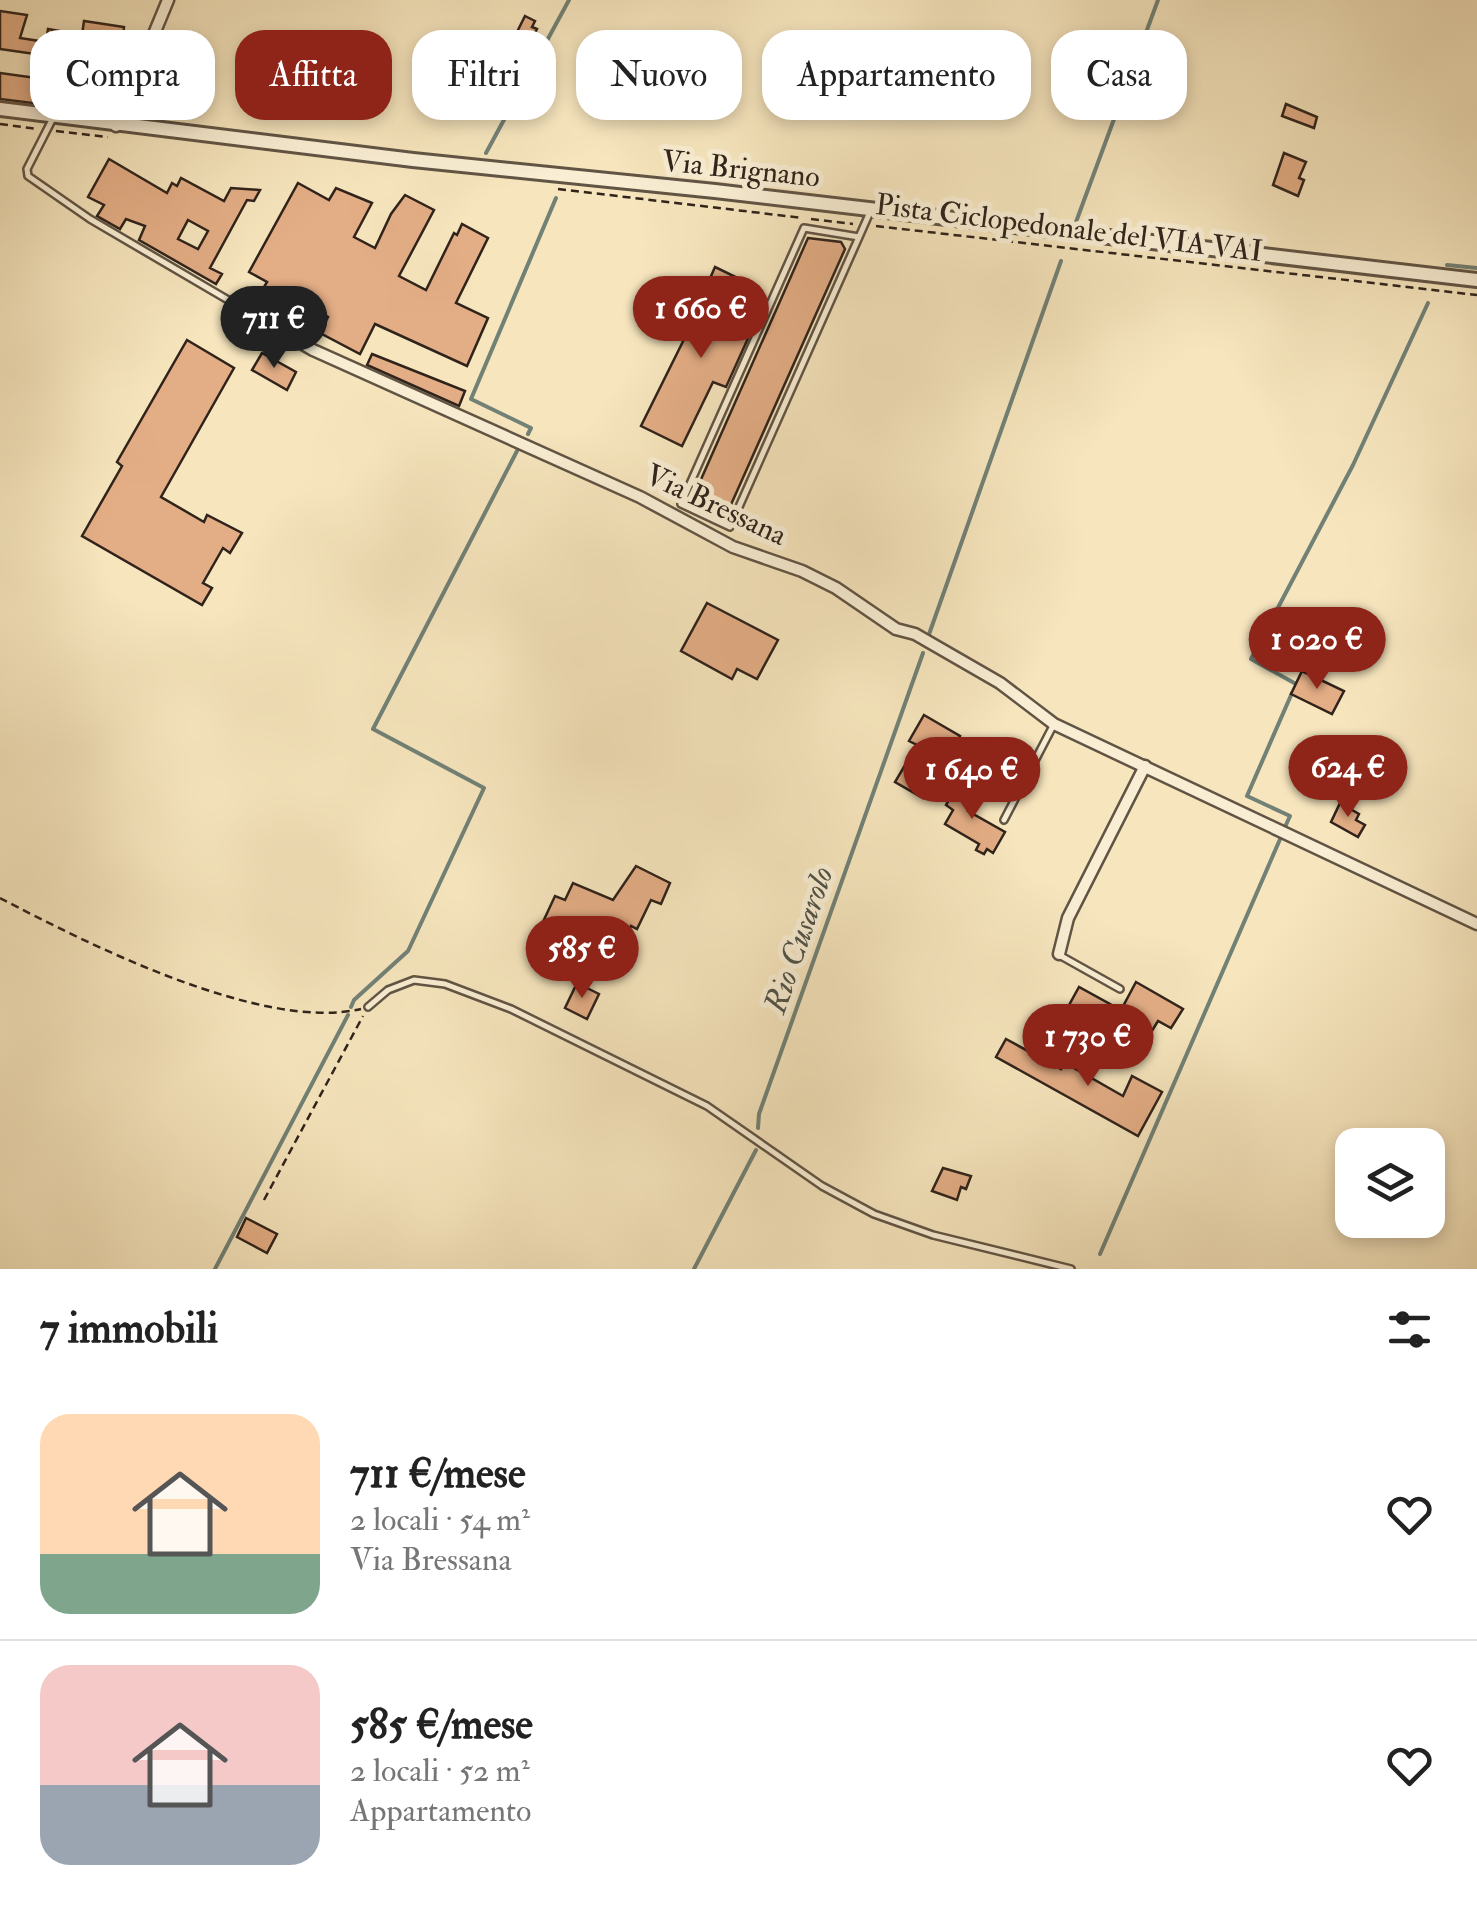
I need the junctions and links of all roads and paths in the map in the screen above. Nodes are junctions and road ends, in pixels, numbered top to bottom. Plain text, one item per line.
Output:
1 (168, 0) edge
2 (0, 109) edge
3 (30, 113) edge
4 (53, 120) edge
5 (80, 120) edge
6 (0, 124) edge
7 (116, 126) junction
8 (46, 130) junction
9 (125, 139) dead end
10 (558, 189) dead end
11 (872, 210) junction
12 (865, 225) junction
13 (859, 238) junction
14 (1477, 280) edge
15 (1477, 295) edge
16 (252, 314) joint
17 (1054, 724) junction
18 (1146, 766) junction
19 (1004, 820) dead end
20 (0, 898) edge
21 (1477, 924) edge
22 (1059, 954) joint
23 (1120, 989) dead end
24 (368, 1007) junction
25 (264, 1200) dead end
26 (1071, 1269) edge

1 - 7 street
2 - 3 street, Via Brignano
4 - 8 lane
5 - 7 street, Via Brignano
6 - 8 path
7 - 11 street, Via Brignano
8 - 9 path
8 - 16 lane
10 - 12 path, Pista Ciclopedonale del VIA VAI
11 - 12 lane
11 - 14 street, Via Brignano
12 - 13 lane
12 - 15 path, Pista Ciclopedonale del VIA VAI
13 - 13 lane
16 - 17 street, Via Bressana
17 - 18 street, Via Bressana
17 - 19 lane
18 - 21 street, Via Bressana
18 - 22 street
20 - 24 path
22 - 23 lane
24 - 25 path
24 - 26 lane

